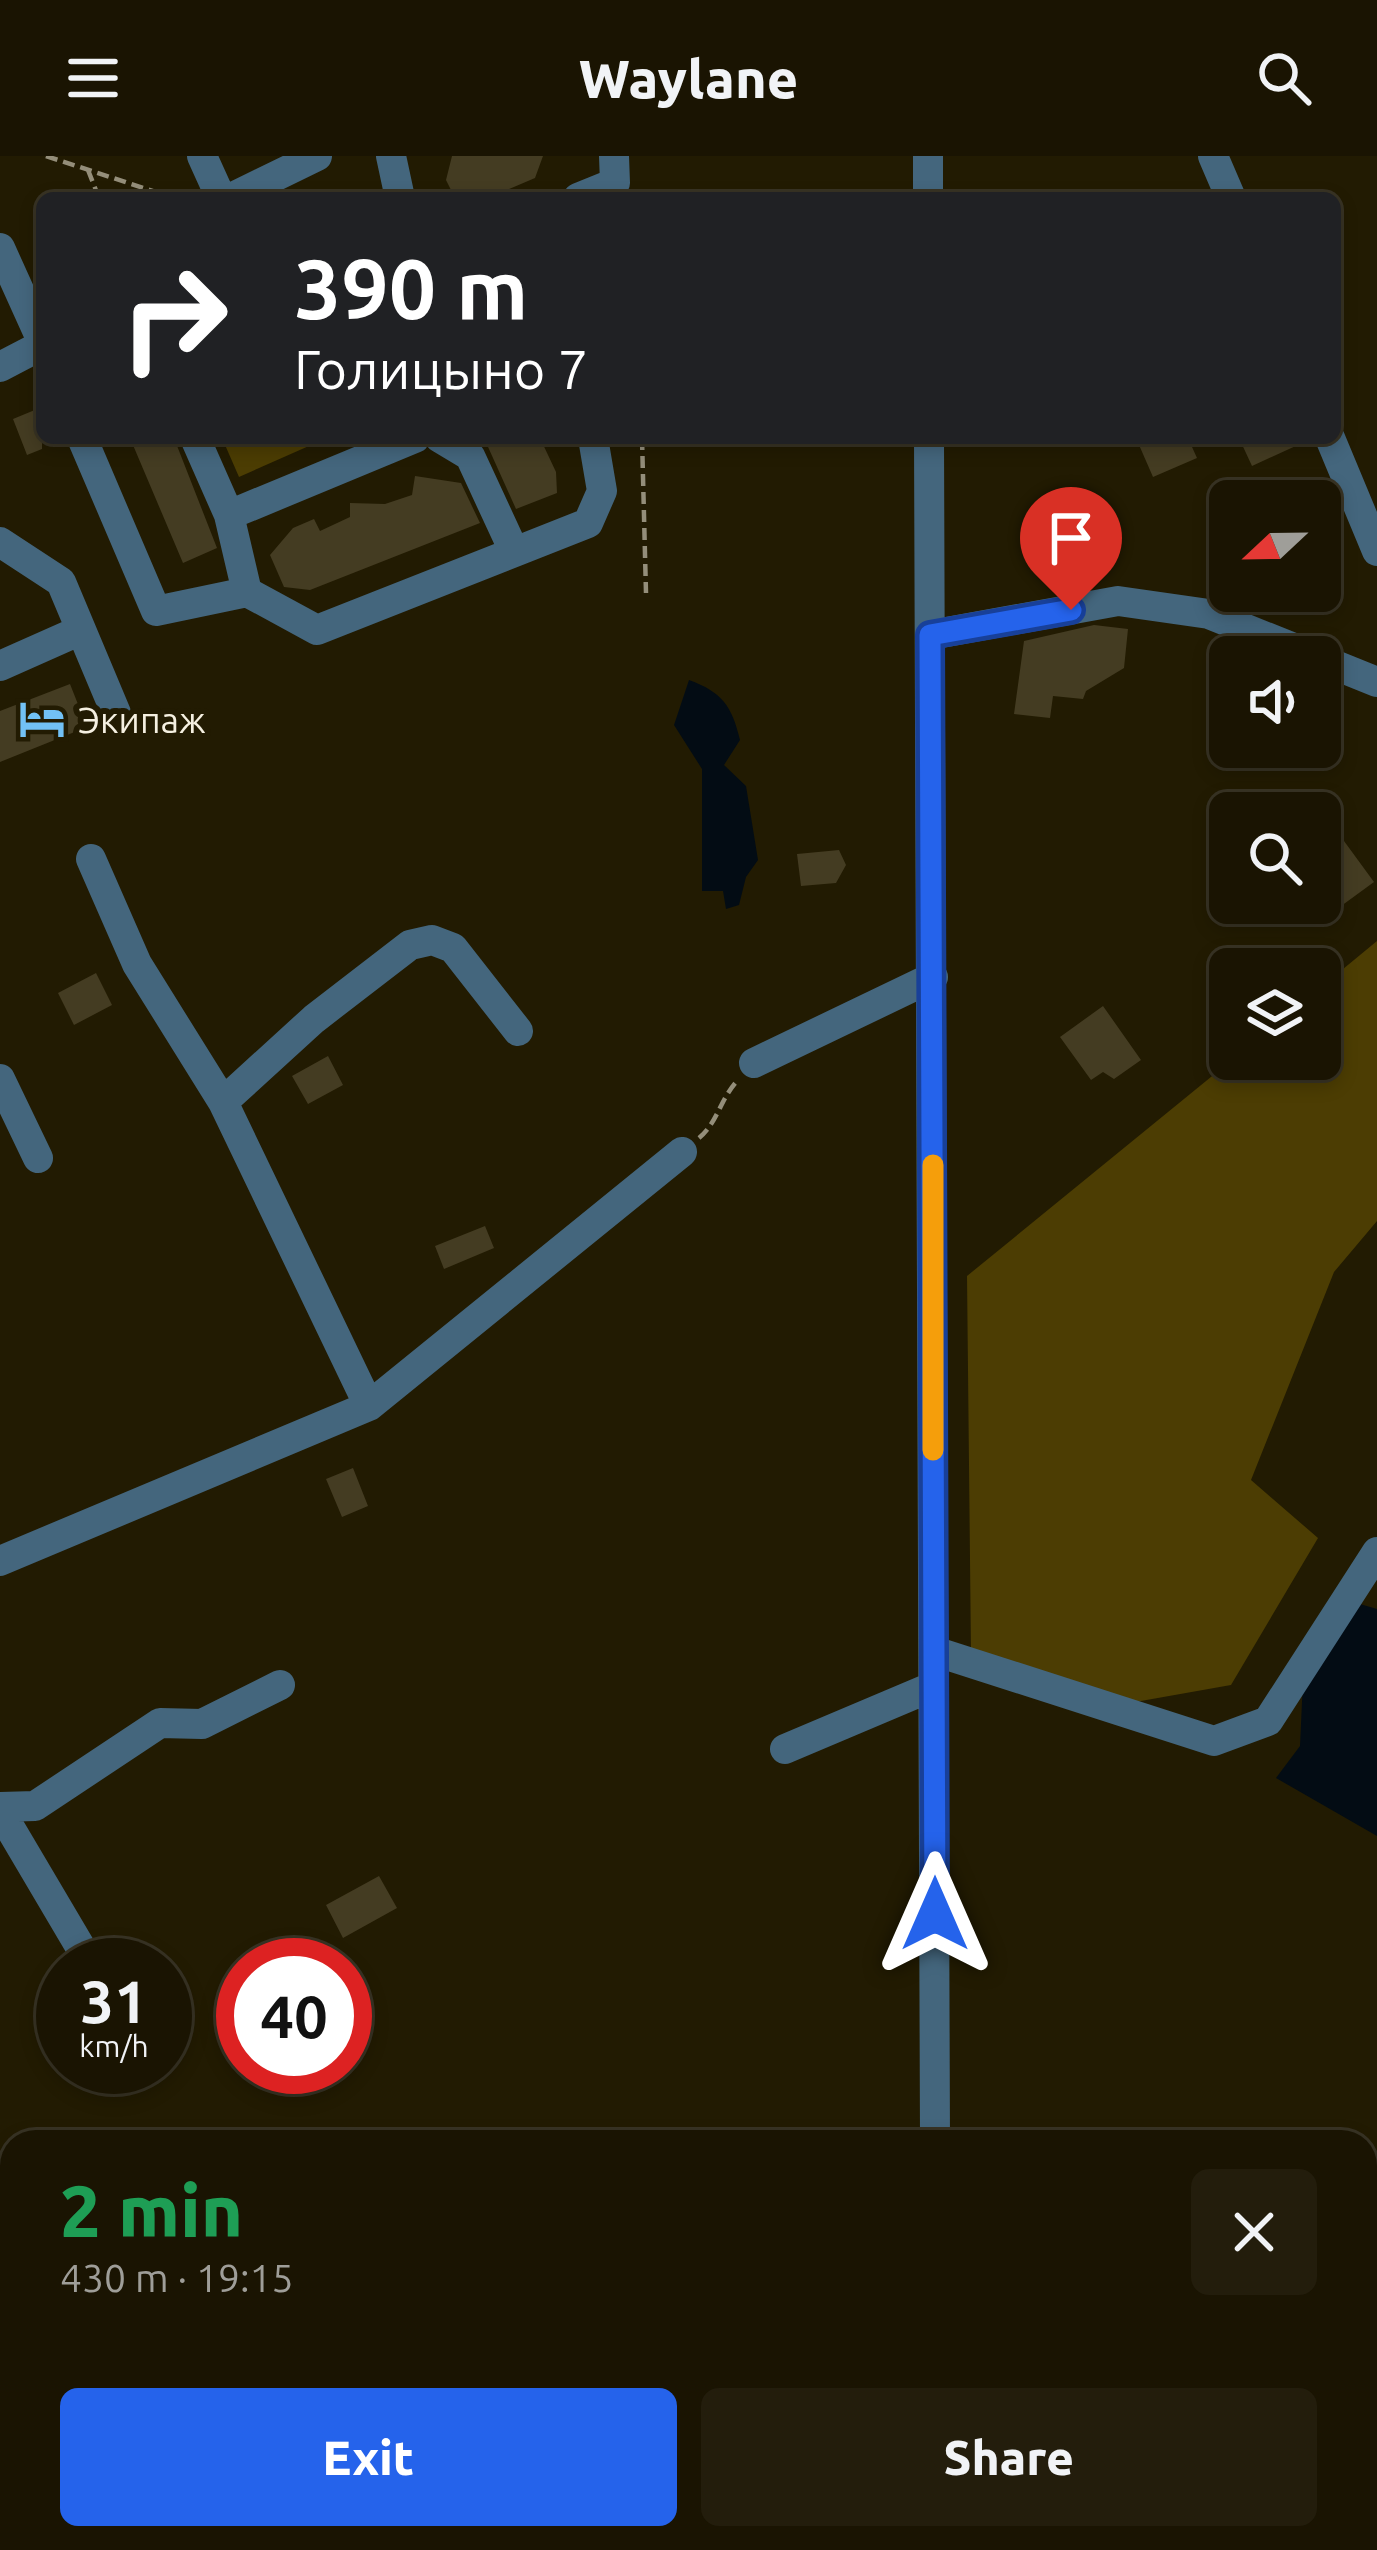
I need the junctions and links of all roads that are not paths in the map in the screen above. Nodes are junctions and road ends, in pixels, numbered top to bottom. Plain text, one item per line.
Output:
1 (202, 156) edge
2 (317, 156) edge
3 (391, 156) edge
4 (614, 156) edge
5 (928, 156) edge
6 (1214, 156) edge
7 (218, 192) edge
8 (243, 192) edge
9 (394, 192) edge
10 (593, 192) edge
11 (928, 192) edge
12 (1229, 192) edge
13 (0, 248) edge
14 (36, 329) edge
15 (36, 346) edge
16 (0, 367) edge
17 (85, 444) edge
18 (198, 444) edge
19 (401, 444) edge
20 (450, 444) edge
21 (594, 444) edge
22 (929, 444) edge
23 (1332, 444) edge
24 (229, 515) junction
25 (0, 542) edge
26 (513, 549) junction
27 (1377, 551) edge
28 (247, 592) junction
29 (81, 630) junction
30 (930, 635) junction
31 (1264, 636) edge
32 (0, 666) edge
33 (1341, 667) edge
34 (1377, 682) edge
35 (116, 712) dead end
36 (92, 859) dead end
37 (933, 977) junction
38 (518, 1031) dead end
39 (754, 1063) road end
40 (0, 1079) edge
41 (223, 1102) junction
42 (682, 1152) road end
43 (38, 1159) dead end
44 (369, 1406) junction
45 (1377, 1552) edge
46 (0, 1561) edge
47 (934, 1651) junction
48 (280, 1685) dead end
49 (934, 1687) junction
50 (785, 1749) dead end
51 (0, 1809) edge
52 (75, 1938) edge
53 (935, 2130) edge

1 - 7 street
2 - 8 street
3 - 9 street
4 - 10 street
5 - 11 street
6 - 12 street
13 - 14 street
15 - 16 street
17 - 28 street
18 - 24 street
19 - 24 street
20 - 26 street
21 - 26 street
22 - 30 street
23 - 27 street
24 - 28 street
25 - 29 street
26 - 28 street
29 - 32 street
29 - 35 street
30 - 31 street
30 - 37 street
33 - 34 street
36 - 41 street
37 - 39 street
37 - 47 street
38 - 41 street
40 - 43 street
41 - 44 street
42 - 44 street
44 - 46 street
45 - 47 street
47 - 49 street
48 - 51 street
49 - 50 street
49 - 53 street
51 - 52 street

